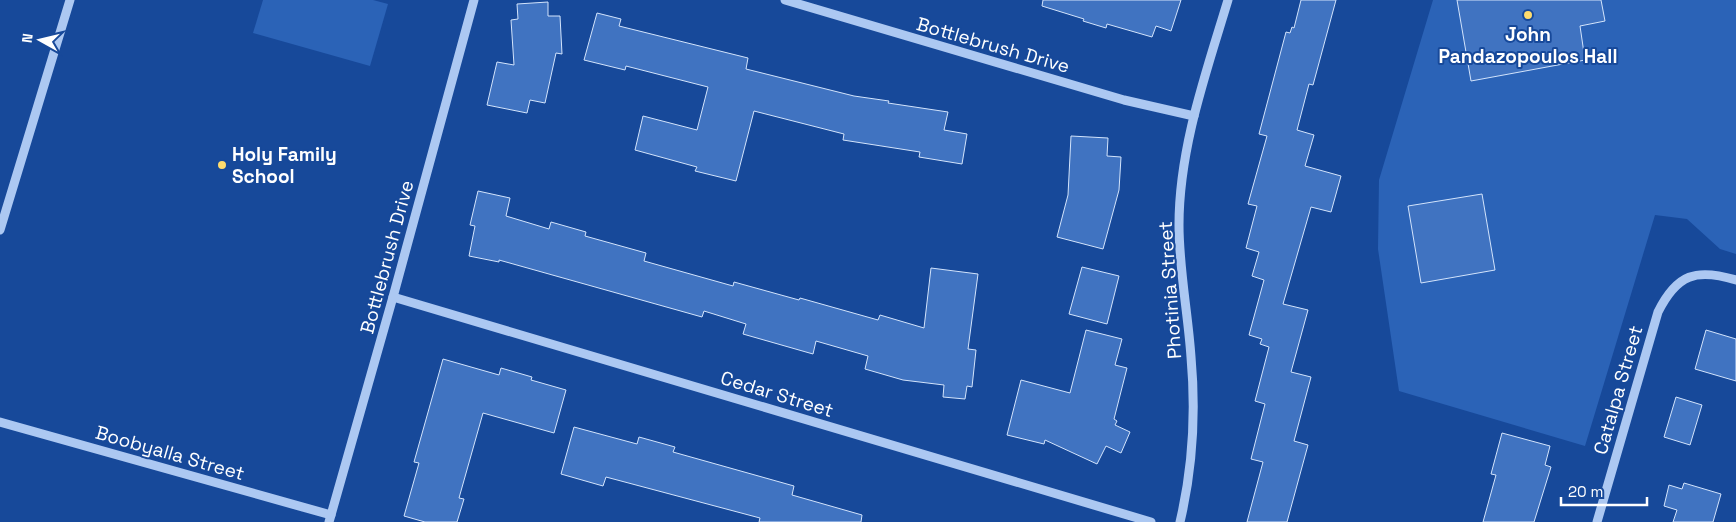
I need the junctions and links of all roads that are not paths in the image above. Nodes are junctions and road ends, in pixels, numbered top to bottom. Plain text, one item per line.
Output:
1 (70, 0) edge
2 (474, 0) edge
3 (785, 0) edge
4 (1228, 0) edge
5 (1194, 116) junction
6 (0, 230) edge
7 (1736, 280) edge
8 (393, 297) junction
9 (0, 422) edge
10 (330, 518) edge
11 (1150, 522) edge
12 (1180, 522) edge
13 (1597, 522) edge

1 - 6 street
2 - 8 street, Bottlebrush Drive
3 - 5 street, Bottlebrush Drive
4 - 5 street, Photinia Street
5 - 12 street, Photinia Street
7 - 13 street, Catalpa Street
8 - 10 street, Bottlebrush Drive
8 - 11 street, Cedar Street
9 - 10 street, Boobyalla Street

